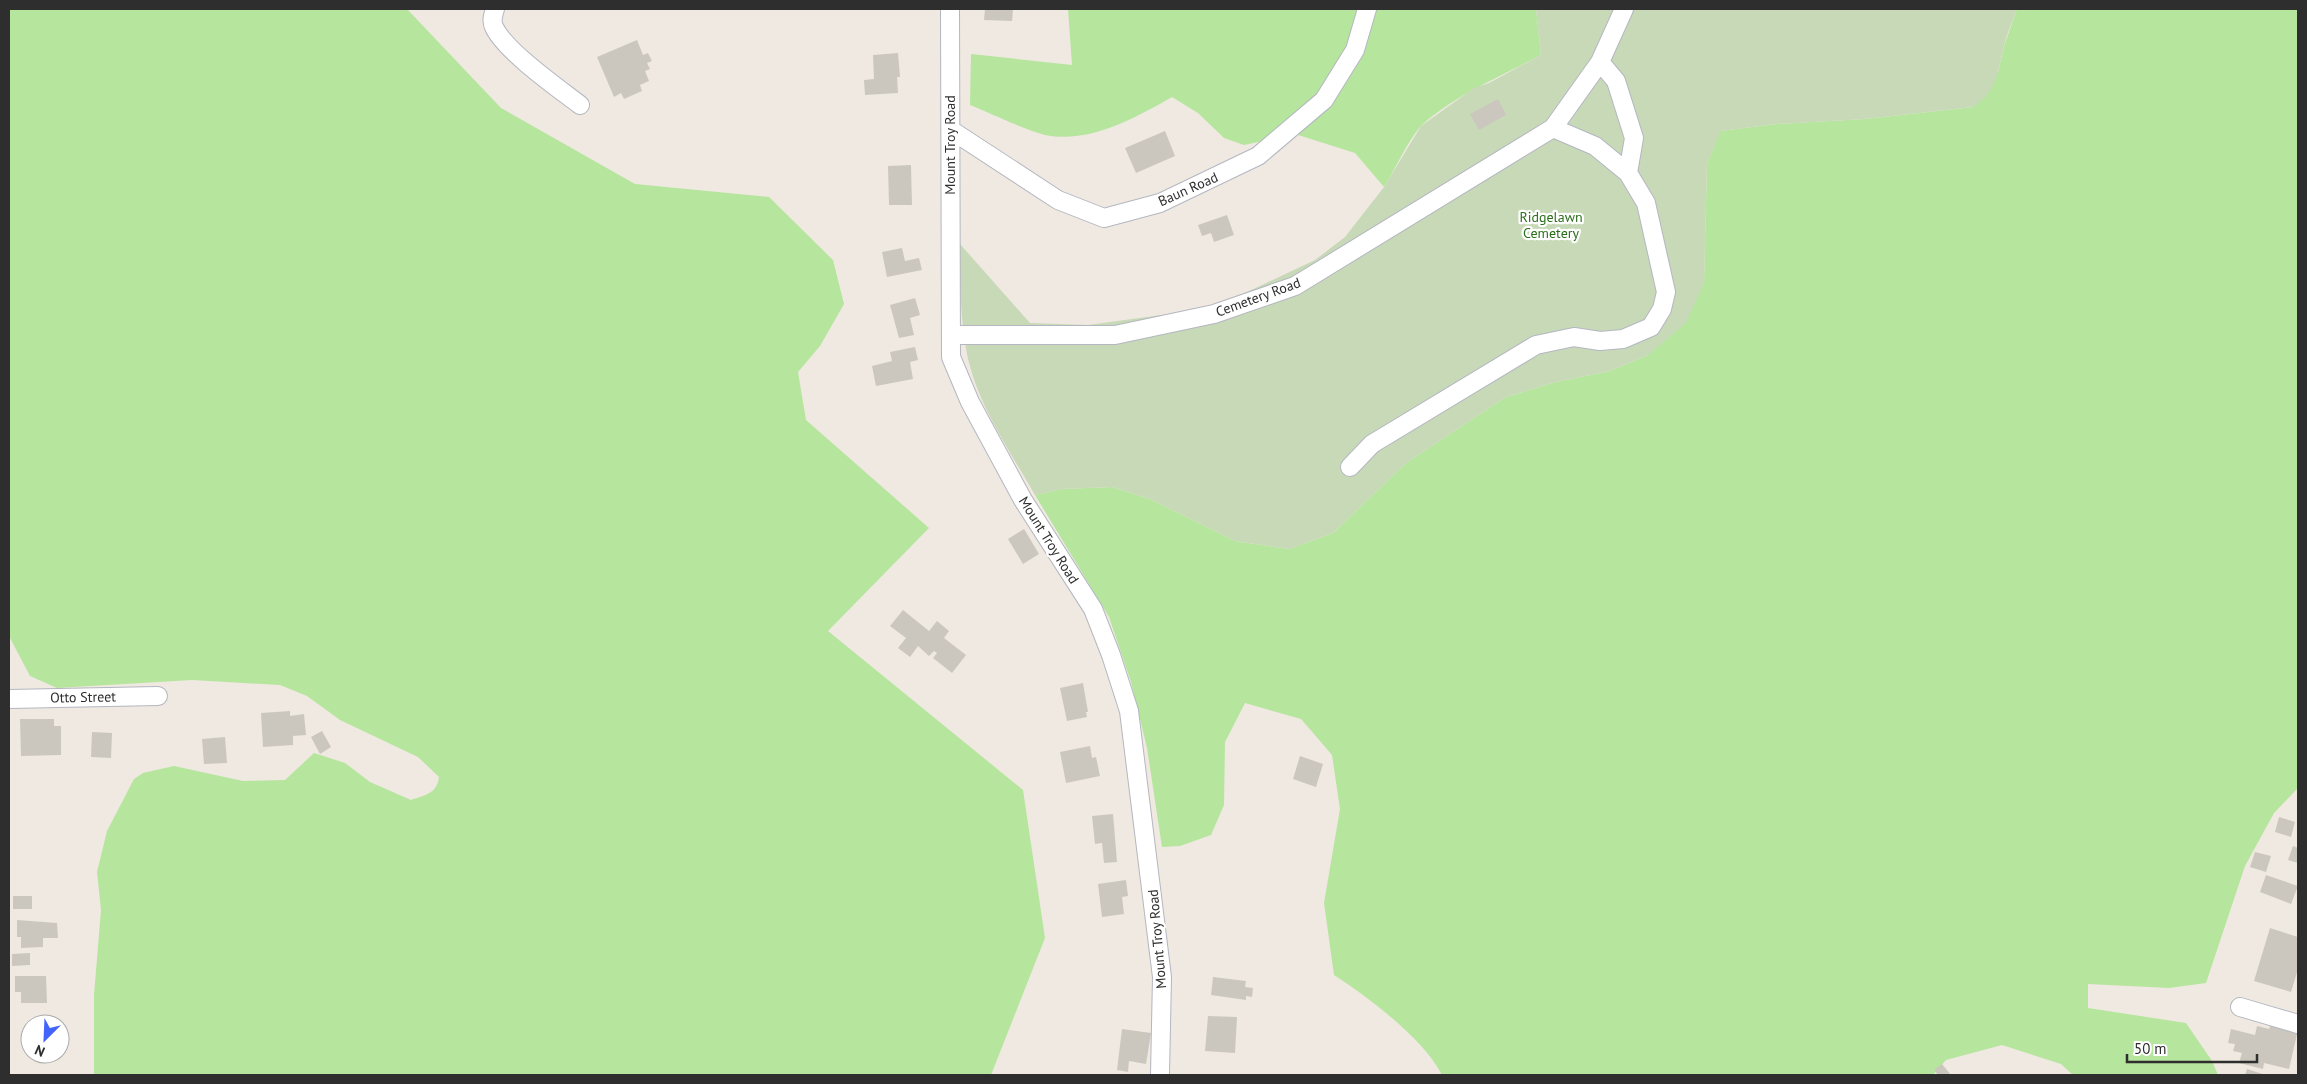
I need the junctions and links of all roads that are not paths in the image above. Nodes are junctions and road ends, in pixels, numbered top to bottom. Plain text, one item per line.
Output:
1 (495, 9) edge
2 (950, 9) edge
3 (1367, 9) edge
4 (1624, 9) edge
5 (1600, 62) junction
6 (580, 105) dead end
7 (1553, 128) junction
8 (951, 130) junction
9 (1628, 173) junction
10 (952, 335) junction
11 (1350, 467) dead end
12 (158, 696) dead end
13 (9, 699) edge
14 (2240, 1007) dead end
15 (2298, 1024) edge
16 (1160, 1075) edge

1 - 6 street
2 - 8 street, Mount Troy Road
3 - 8 street, Baun Road
4 - 5 street, Cemetery Road
5 - 7 street, Cemetery Road
5 - 9 street
7 - 9 street
7 - 10 street, Cemetery Road
8 - 10 street, Mount Troy Road
9 - 11 street
10 - 16 street, Mount Troy Road
12 - 13 street, Otto Street
14 - 15 street

